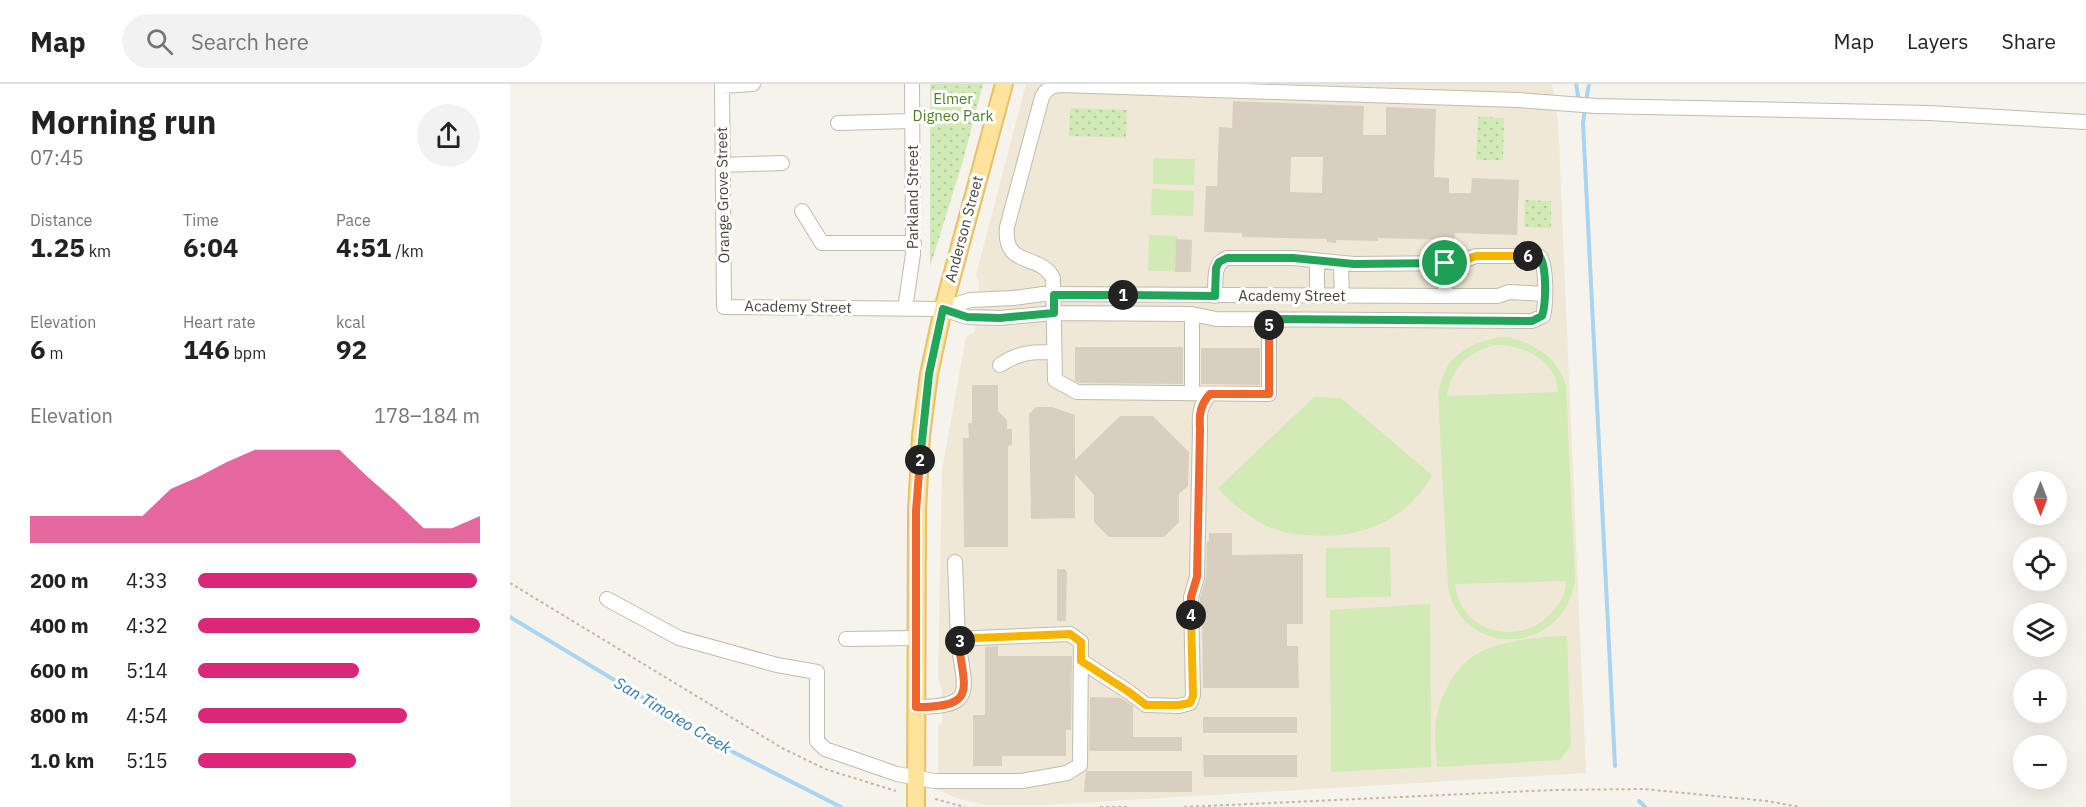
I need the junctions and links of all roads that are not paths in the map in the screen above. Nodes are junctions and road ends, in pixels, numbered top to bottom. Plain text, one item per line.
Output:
1 (753, 84) edge
2 (912, 84) edge
3 (1004, 84) edge
4 (722, 85) edge
5 (912, 122) junction
6 (2085, 122) edge
7 (838, 123) dead end
8 (782, 163) dead end
9 (722, 165) junction
10 (802, 211) dead end
11 (914, 243) junction
12 (1320, 262) junction
13 (1339, 262) junction
14 (1445, 263) junction
15 (1544, 294) junction
16 (1054, 295) junction
17 (1215, 296) junction
18 (1317, 296) junction
19 (1342, 296) junction
20 (1445, 296) junction
21 (1498, 296) junction
22 (724, 306) joint
23 (905, 309) junction
24 (943, 309) junction
25 (1054, 313) junction
26 (1192, 314) junction
27 (1269, 319) junction
28 (1054, 352) junction
29 (1000, 365) dead end
30 (1192, 393) junction
31 (1210, 394) junction
32 (955, 562) dead end
33 (607, 599) dead end
34 (916, 638) junction
35 (846, 639) dead end
36 (958, 641) junction
37 (1081, 661) junction
38 (916, 707) junction
39 (916, 778) junction
40 (916, 804) edge

1 - 4 street
2 - 5 street, Parkland Street
3 - 24 main road, Anderson Street
4 - 9 street, Orange Grove Street
5 - 7 street
5 - 11 street, Parkland Street
6 - 16 street
8 - 9 street
9 - 22 street, Orange Grove Street
10 - 11 street
11 - 23 street, Parkland Street
12 - 13 street
12 - 17 street
12 - 18 street
13 - 14 street
13 - 19 street
14 - 15 street
14 - 20 street
15 - 21 street, Academy Street
15 - 27 street, Academy Street
16 - 17 street, Academy Street
16 - 24 street, Academy Street
16 - 25 street
17 - 18 street, Academy Street
18 - 19 street, Academy Street
19 - 20 street, Academy Street
20 - 21 street, Academy Street
21 - 26 street, Academy Street
22 - 23 street, Academy Street
23 - 24 street, Academy Street
24 - 25 street, Academy Street
24 - 34 main road, Anderson Street
25 - 26 street, Academy Street
25 - 28 street
26 - 27 street, Academy Street
26 - 30 street
27 - 31 street
28 - 29 street
28 - 30 street
30 - 31 street
31 - 37 street
32 - 36 street
33 - 39 street
34 - 35 street
34 - 38 main road, Anderson Street
36 - 37 street
36 - 38 street
37 - 39 street
38 - 39 main road, Anderson Street
39 - 40 main road, Anderson Street

